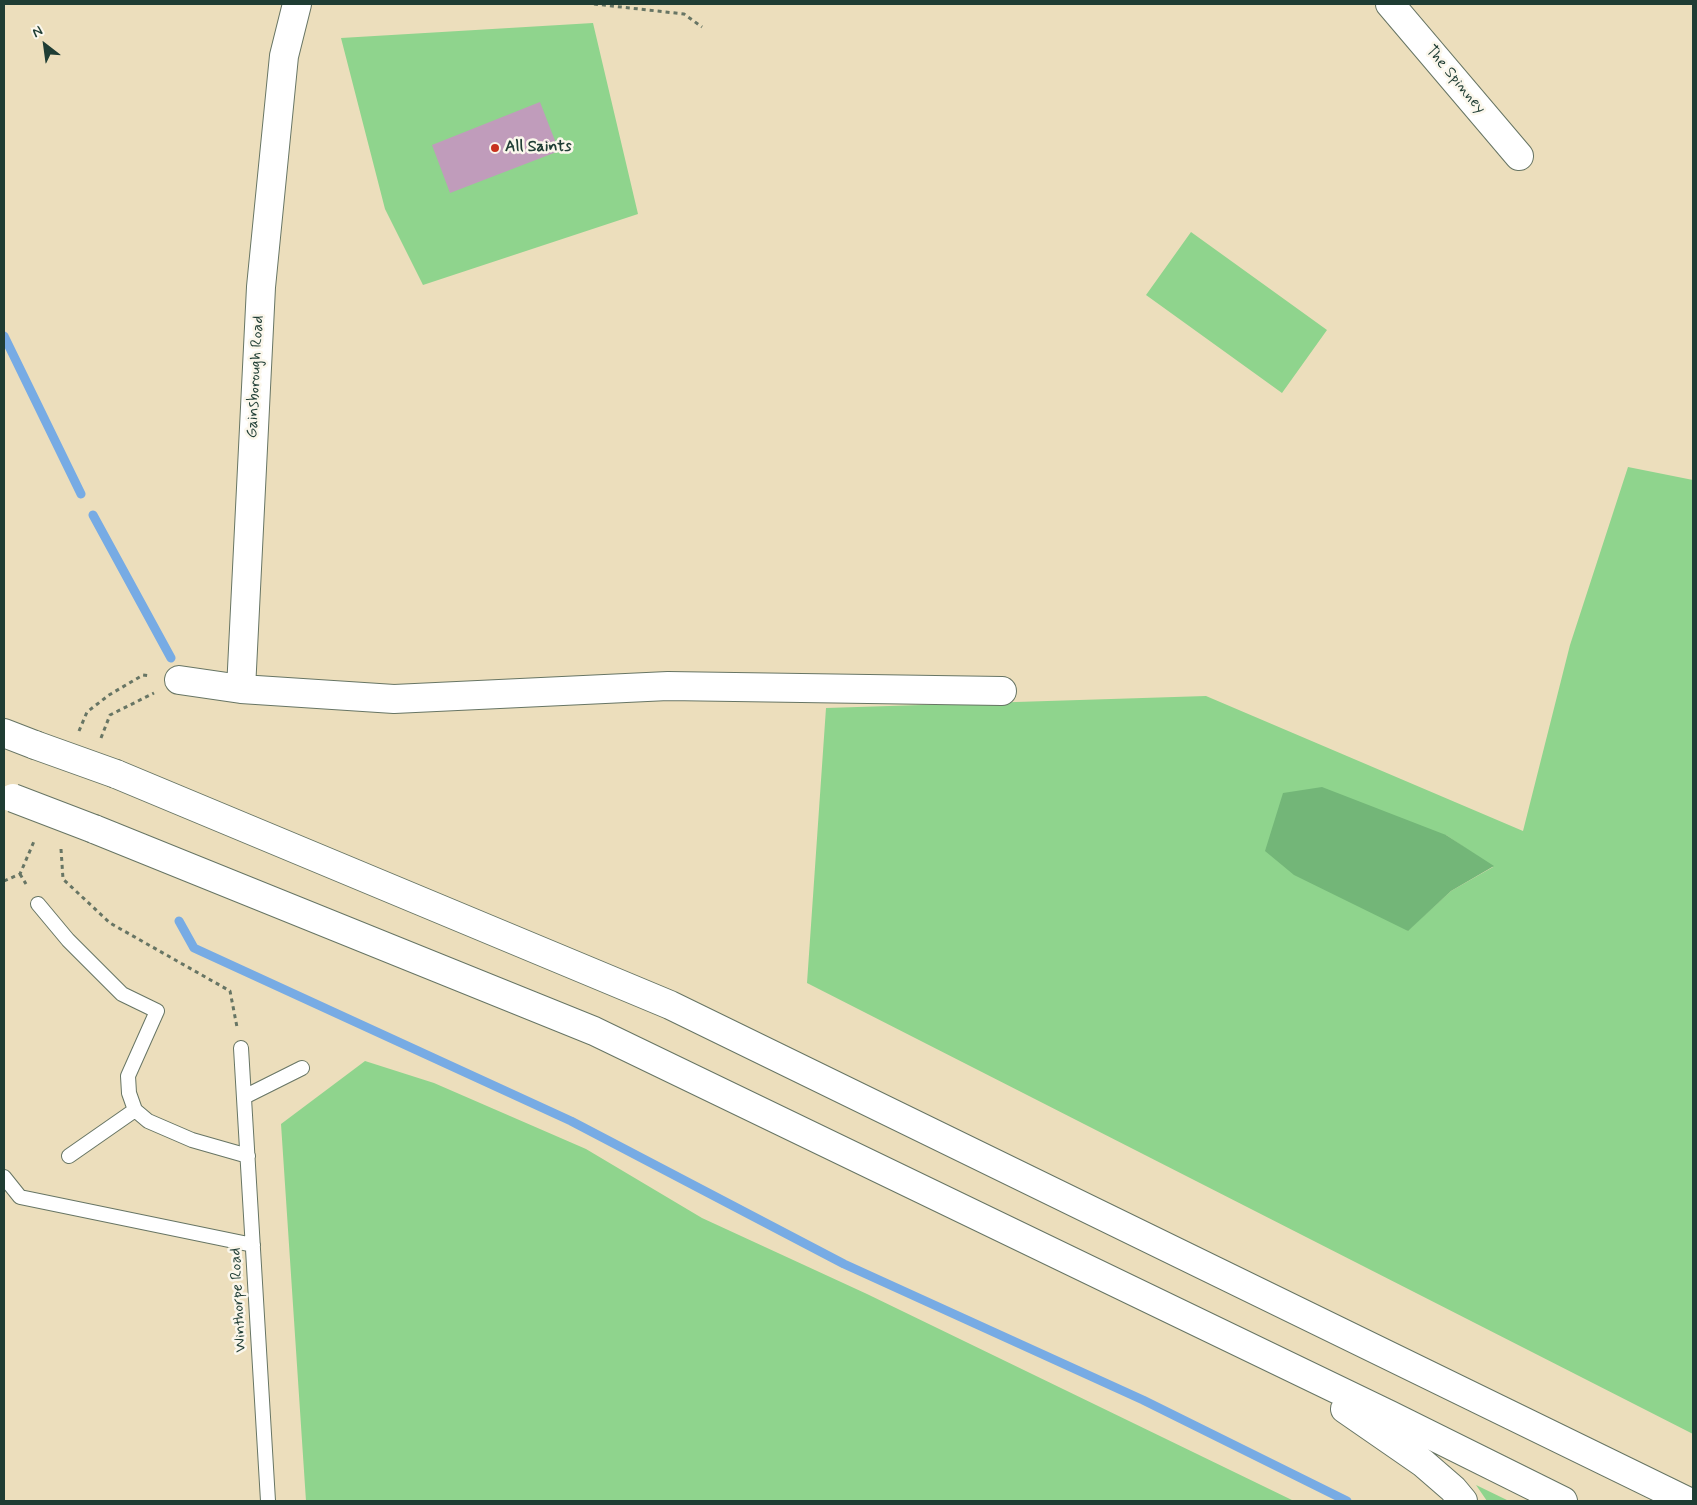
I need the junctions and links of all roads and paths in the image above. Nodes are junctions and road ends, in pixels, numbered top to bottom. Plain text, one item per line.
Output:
1 (297, 4) edge
2 (594, 4) edge
3 (1390, 4) edge
4 (702, 27) dead end
5 (1519, 156) dead end
6 (179, 680) joint
7 (241, 689) junction
8 (1002, 691) dead end
9 (87, 712) dead end
10 (4, 734) edge
11 (8, 796) edge
12 (20, 874) dead end
13 (4, 881) edge
14 (38, 904) dead end
15 (241, 1048) dead end
16 (302, 1068) dead end
17 (244, 1097) junction
18 (135, 1110) junction
19 (69, 1156) dead end
20 (248, 1156) junction
21 (4, 1177) edge
22 (253, 1245) junction
23 (1278, 1361) junction
24 (268, 1501) edge
25 (1463, 1501) edge
26 (1563, 1501) edge
27 (1686, 1501) edge

1 - 7 main road, Gainsborough Road
2 - 4 path
3 - 5 main road, The Spinney
6 - 7 main road
6 - 9 path
7 - 8 main road
10 - 27 main road, bridge
11 - 23 main road, bridge
12 - 13 path
14 - 18 lane
15 - 17 lane, Winthorpe Road
16 - 17 lane
17 - 20 lane, Winthorpe Road
18 - 19 lane
18 - 20 lane
20 - 22 lane, Winthorpe Road
21 - 22 lane
22 - 24 lane, Winthorpe Road
23 - 25 main road
23 - 26 main road

